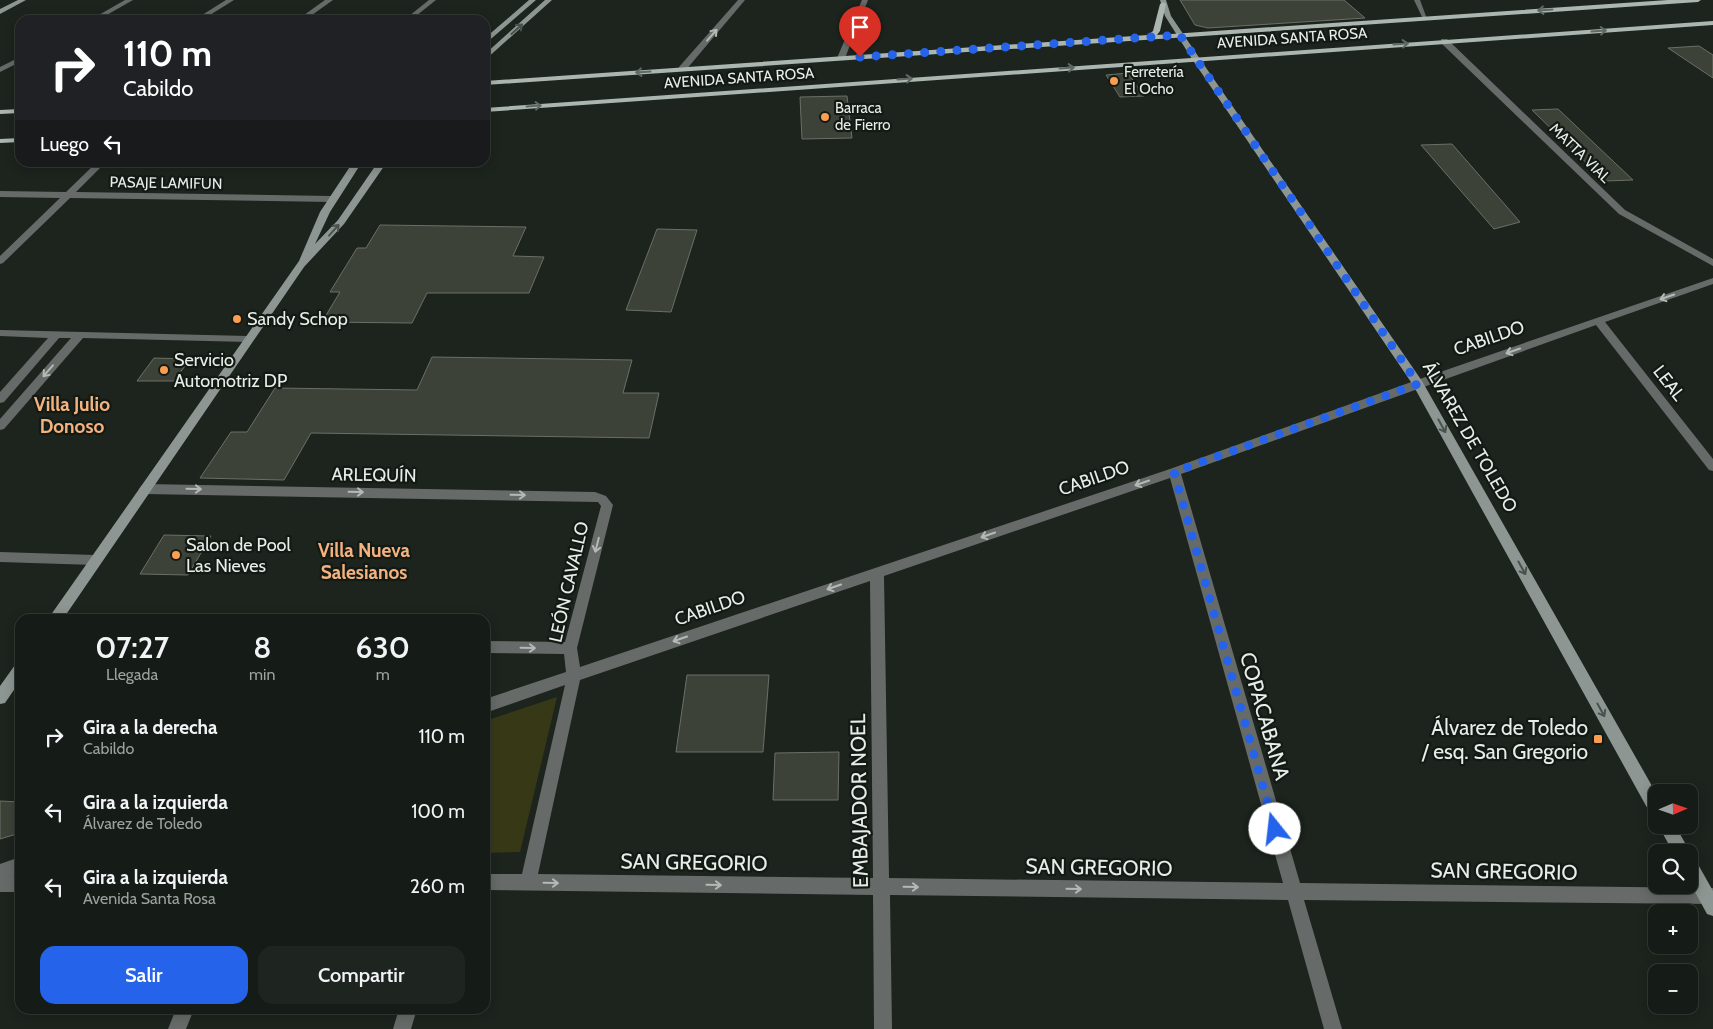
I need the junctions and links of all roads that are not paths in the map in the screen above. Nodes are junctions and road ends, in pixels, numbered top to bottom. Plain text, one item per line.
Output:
1 (23, 0) edge
2 (130, 0) edge
3 (231, 0) edge
4 (330, 0) edge
5 (433, 0) edge
6 (533, 0) edge
7 (549, 0) edge
8 (742, 0) edge
9 (865, 0) edge
10 (1417, 0) edge
11 (1698, 0) edge
12 (1671, 1) edge
13 (1163, 2) edge
14 (0, 12) edge
15 (102, 15) edge
16 (206, 15) edge
17 (308, 15) edge
18 (414, 15) edge
19 (1425, 18) junction
20 (1713, 23) edge
21 (1180, 35) junction
22 (1152, 37) junction
23 (490, 38) edge
24 (1444, 41) junction
25 (490, 53) edge
26 (841, 58) junction
27 (1196, 59) junction
28 (15, 62) edge
29 (682, 69) junction
30 (0, 70) edge
31 (490, 83) edge
32 (490, 110) edge
33 (15, 111) edge
34 (0, 112) edge
35 (15, 140) edge
36 (0, 141) edge
37 (97, 167) edge
38 (354, 167) edge
39 (380, 167) edge
40 (0, 194) edge
41 (68, 195) junction
42 (332, 199) junction
43 (0, 247) edge
44 (14, 247) junction
45 (0, 261) edge
46 (1713, 263) edge
47 (301, 265) junction
48 (1713, 281) edge
49 (1598, 321) junction
50 (0, 332) edge
51 (57, 334) junction
52 (80, 335) junction
53 (248, 339) junction
54 (1418, 384) junction
55 (0, 399) edge
56 (0, 426) edge
57 (1713, 467) edge
58 (1174, 472) junction
59 (145, 489) junction
60 (602, 499) joint
61 (0, 557) edge
62 (95, 560) junction
63 (878, 572) junction
64 (58, 614) edge
65 (490, 647) edge
66 (570, 648) junction
67 (15, 676) edge
68 (574, 676) junction
69 (0, 698) edge
70 (490, 704) edge
71 (1648, 794) edge
72 (15, 867) edge
73 (0, 872) edge
74 (1698, 879) edge
75 (490, 882) edge
76 (528, 882) junction
77 (0, 884) edge
78 (15, 884) edge
79 (882, 886) junction
80 (1294, 891) junction
81 (1711, 900) edge
82 (183, 1014) edge
83 (406, 1014) edge
84 (177, 1029) edge
85 (402, 1029) edge
86 (883, 1029) edge
87 (1333, 1029) edge

1 - 14 street
2 - 15 street
3 - 16 street
4 - 17 street
5 - 18 street
6 - 23 street
25 -> 7 street
29 -> 8 street
9 - 26 street
10 - 19 street
11 - 12 main road, AVENIDA SANTA ROSA
12 -> 19 main road, AVENIDA SANTA ROSA
13 - 21 street, ÁLVAREZ DE TOLEDO
13 - 22 main road
19 - 21 main road, AVENIDA SANTA ROSA
24 -> 20 main road, AVENIDA SANTA ROSA
21 - 22 main road, AVENIDA SANTA ROSA
21 - 27 street, ÁLVAREZ DE TOLEDO
22 - 26 main road, AVENIDA SANTA ROSA
27 -> 24 main road, AVENIDA SANTA ROSA
24 - 46 street, MATTA VIAL
26 - 29 main road, AVENIDA SANTA ROSA
32 -> 27 main road, AVENIDA SANTA ROSA
27 - 54 street, ÁLVAREZ DE TOLEDO
28 - 30 street
29 -> 31 main road, AVENIDA SANTA ROSA
33 - 34 main road
35 - 36 main road
37 - 41 street
38 - 42 street
47 -> 39 street
40 - 41 street, PASAJE LAMIFUN
41 - 42 street, PASAJE LAMIFUN
41 - 44 street
42 - 47 street
43 - 44 street
44 - 45 street
47 - 53 street
48 -> 49 street, CABILDO
49 -> 54 street, CABILDO
49 - 57 street, LEAL
50 - 51 street
51 - 52 street
51 - 55 street
52 - 53 street
52 -> 56 street
53 - 59 street
54 - 58 street, CABILDO
54 -> 71 street, ÁLVAREZ DE TOLEDO
58 -> 63 street, CABILDO
58 - 80 street, COPACABANA
59 -> 60 street, ARLEQUÍN
59 - 62 street
60 -> 66 street, LEÓN CAVALLO
61 - 62 street
62 - 64 street
63 -> 68 street, CABILDO
63 - 79 street, EMBAJADOR NOEL
65 -> 66 street
66 - 68 street, LEÓN CAVALLO
67 - 69 street
68 - 70 street, CABILDO
68 - 76 street
72 - 73 street
74 - 81 street
75 - 76 street, SAN GREGORIO
76 -> 79 street, SAN GREGORIO
77 - 78 street
79 -> 80 street, SAN GREGORIO
79 - 86 street, EMBAJADOR NOEL
80 - 81 street, SAN GREGORIO
80 - 87 street, COPACABANA
82 - 84 street
83 - 85 street

